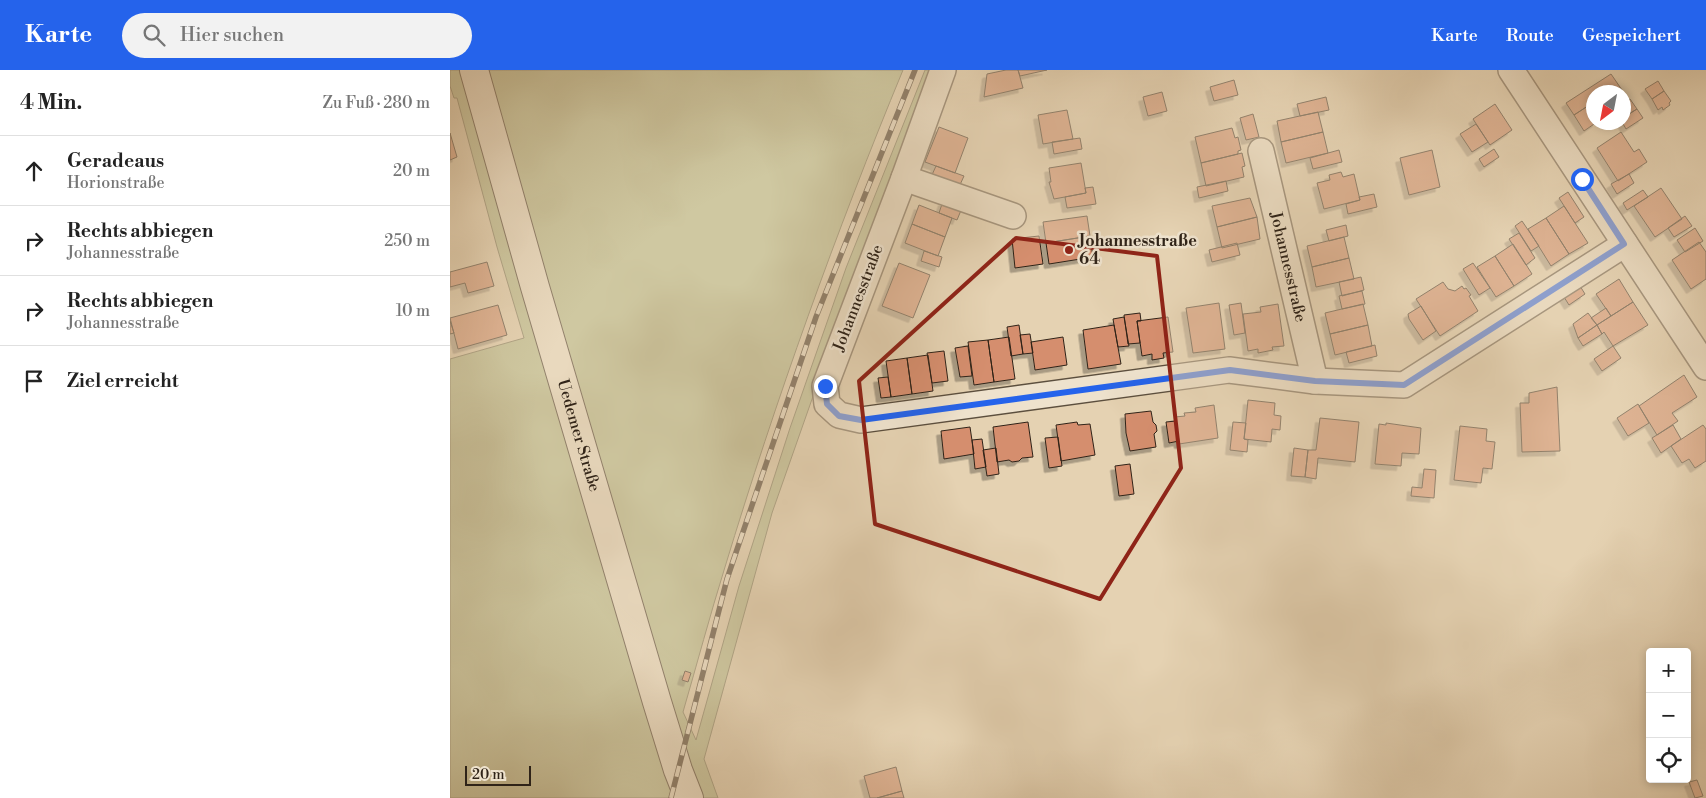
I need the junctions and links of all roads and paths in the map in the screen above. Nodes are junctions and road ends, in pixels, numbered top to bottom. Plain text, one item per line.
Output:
1 (474, 70) edge
2 (943, 70) edge
3 (1511, 70) edge
4 (1261, 151) dead end
5 (904, 178) junction
6 (1013, 216) dead end
7 (1624, 244) junction
8 (1706, 367) edge
9 (1315, 381) junction
10 (689, 798) edge

1 - 10 main road, Uedemer Straße
2 - 5 street, Johannesstraße
3 - 7 street
4 - 9 street, Johannesstraße
5 - 6 street
5 - 9 street, Johannesstraße
7 - 8 street
7 - 9 street, Johannesstraße

